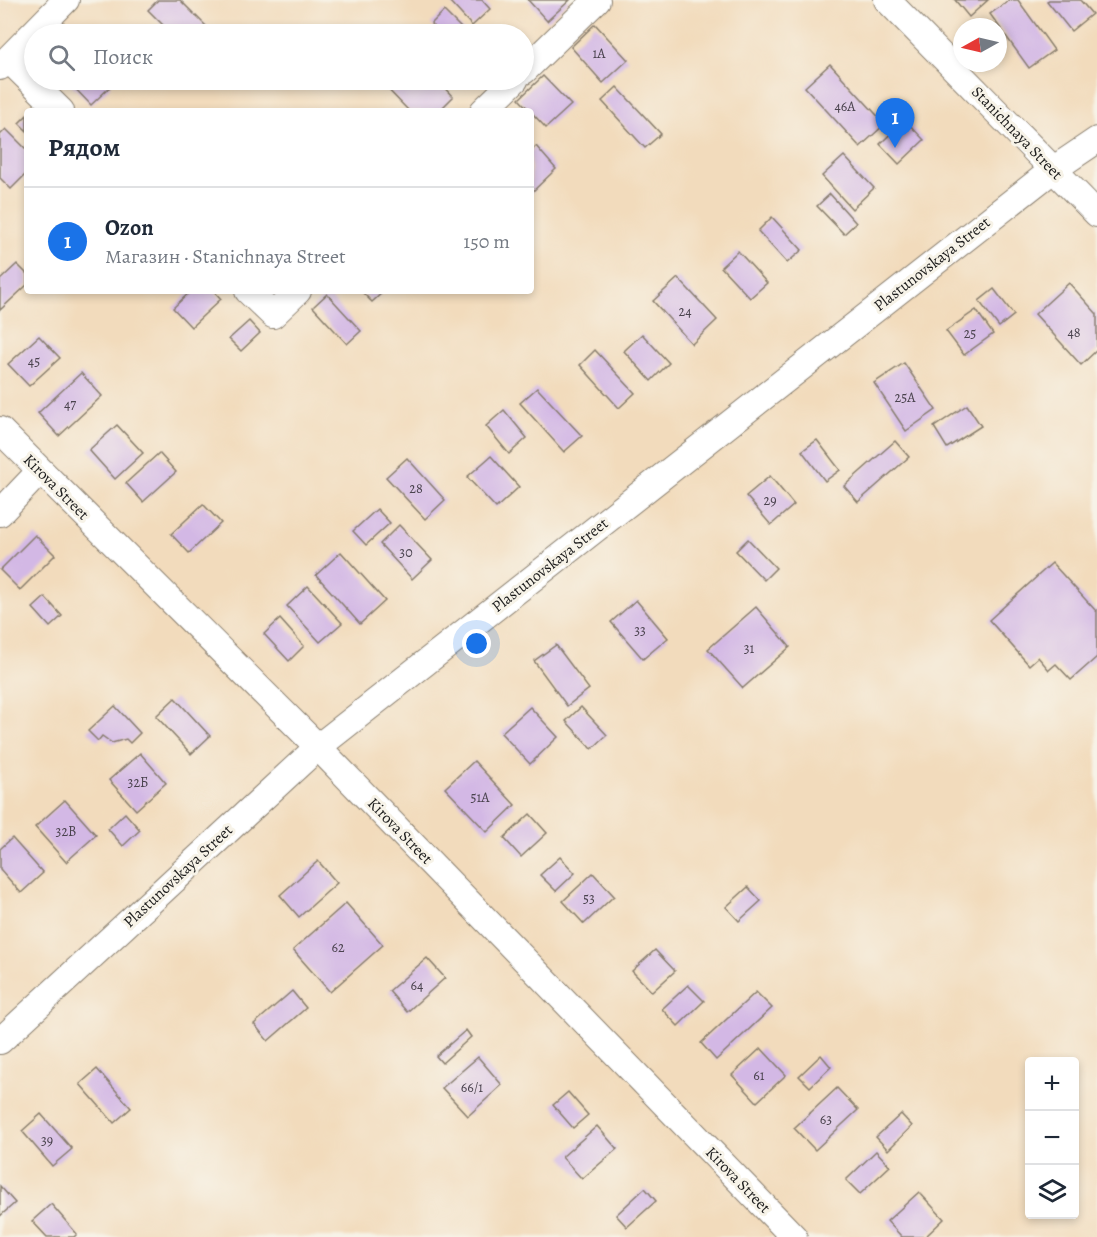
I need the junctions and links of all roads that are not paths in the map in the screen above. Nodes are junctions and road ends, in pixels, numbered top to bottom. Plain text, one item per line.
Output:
1 (66, 0) edge
2 (597, 0) edge
3 (887, 0) edge
4 (42, 24) edge
5 (24, 43) edge
6 (534, 61) edge
7 (4, 63) edge
8 (24, 80) edge
9 (36, 90) edge
10 (505, 90) edge
11 (57, 108) edge
12 (486, 108) edge
13 (1097, 140) edge
14 (1054, 169) junction
15 (1097, 214) edge
16 (251, 294) edge
17 (295, 294) edge
18 (0, 430) edge
19 (40, 471) junction
20 (0, 513) edge
21 (318, 747) junction
22 (0, 1041) edge
23 (794, 1237) edge

1 - 4 street
2 - 6 street
3 - 14 street, Stanichnaya Street
5 - 7 street
7 - 8 street
9 - 11 street
10 - 12 street
13 - 14 street, Plastunovskaya Street
14 - 15 street, Stanichnaya Street
14 - 21 street, Plastunovskaya Street
16 - 17 street
18 - 19 street, Kirova Street
19 - 20 street
19 - 21 street, Kirova Street
21 - 22 street, Plastunovskaya Street
21 - 23 street, Kirova Street

